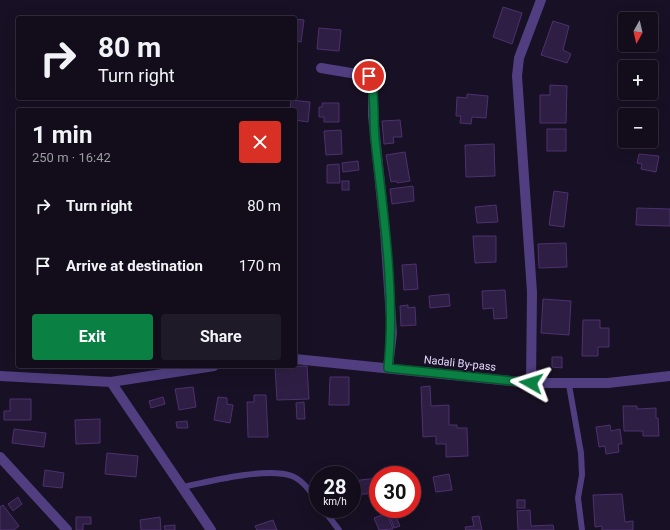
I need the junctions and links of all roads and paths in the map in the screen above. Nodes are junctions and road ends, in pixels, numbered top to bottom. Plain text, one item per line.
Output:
1 (541, 0) edge
2 (321, 68) dead end
3 (297, 359) edge
4 (201, 368) edge
5 (388, 368) junction
6 (0, 376) edge
7 (670, 376) edge
8 (111, 382) junction
9 (531, 383) junction
10 (569, 385) junction
11 (0, 457) edge
12 (183, 488) junction
13 (309, 491) edge
14 (330, 518) edge
15 (67, 530) edge
16 (211, 530) edge
17 (339, 530) edge
18 (582, 530) edge

1 - 9 street
2 - 5 street
3 - 5 street, Nadali By-pass
4 - 8 street
5 - 9 street, Nadali By-pass
6 - 8 street
7 - 10 street, Nadali By-pass
8 - 12 street
9 - 10 street, Nadali By-pass
10 - 18 lane
11 - 15 street
12 - 13 lane
12 - 16 street
14 - 17 lane

